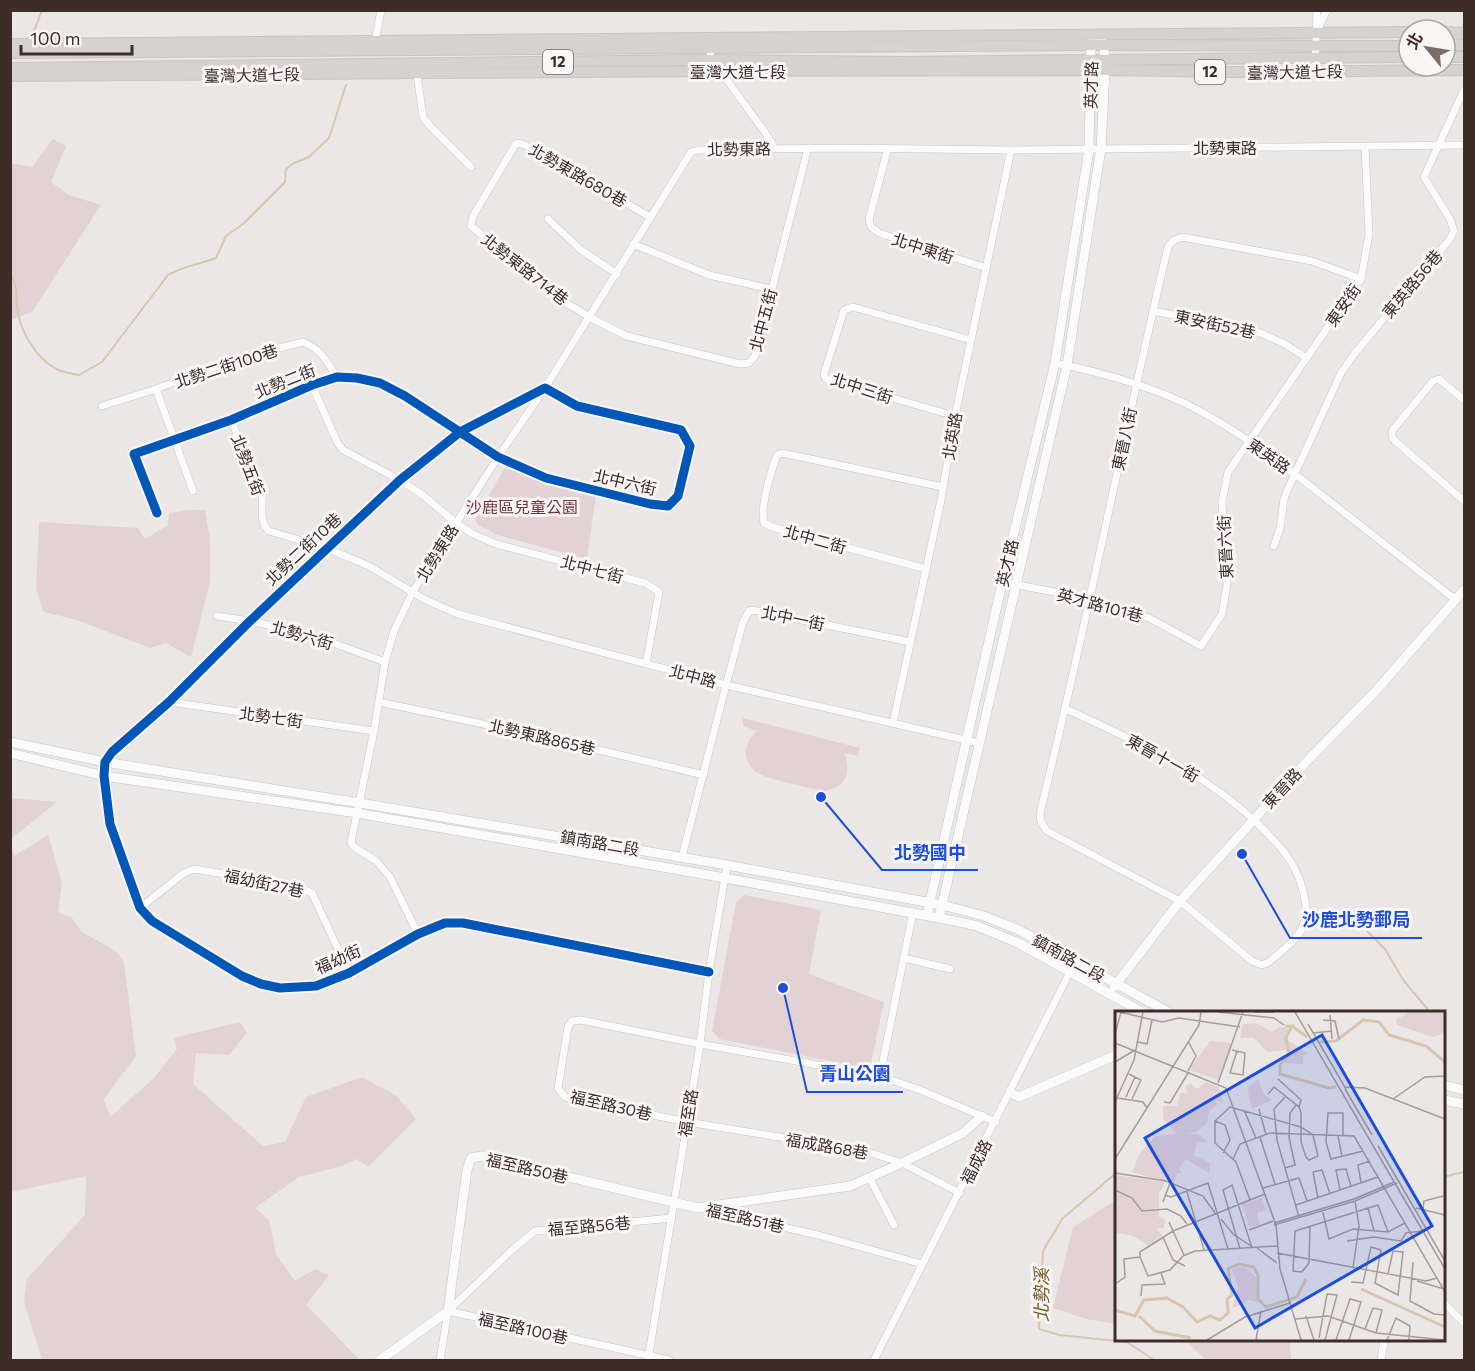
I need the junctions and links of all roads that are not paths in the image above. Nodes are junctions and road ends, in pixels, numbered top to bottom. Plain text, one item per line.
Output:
1 (381, 10) edge
2 (1317, 10) edge
3 (1327, 10) edge
4 (1397, 32) edge
5 (1097, 34) junction
6 (1316, 34) junction
7 (375, 42) junction
8 (710, 43) junction
9 (10, 44) edge
10 (1091, 45) junction
11 (1109, 45) junction
12 (1397, 46) edge
13 (1316, 52) junction
14 (10, 53) edge
15 (1397, 56) edge
16 (1105, 64) junction
17 (1091, 65) junction
18 (711, 66) junction
19 (10, 68) edge
20 (1464, 70) edge
21 (1315, 71) junction
22 (417, 74) junction
23 (10, 76) edge
24 (1464, 90) edge
25 (1438, 145) junction
26 (1464, 145) edge
27 (1365, 147) junction
28 (774, 148) junction
29 (808, 148) junction
30 (888, 148) junction
31 (1101, 148) junction
32 (1089, 149) junction
33 (1011, 150) junction
34 (471, 167) dead end
35 (473, 216) joint
36 (650, 216) junction
37 (548, 219) dead end
38 (633, 244) junction
39 (986, 268) junction
40 (617, 274) junction
41 (1361, 279) junction
42 (771, 289) junction
43 (1153, 311) junction
44 (589, 317) junction
45 (971, 340) junction
46 (1307, 358) junction
47 (1055, 363) junction
48 (1067, 365) junction
49 (337, 377) junction
50 (1135, 384) junction
51 (312, 385) junction
52 (545, 388) junction
53 (156, 389) junction
54 (1464, 400) edge
55 (102, 406) dead end
56 (955, 416) junction
57 (231, 420) junction
58 (460, 432) junction
59 (176, 441) junction
60 (1250, 442) junction
61 (498, 457) junction
62 (1296, 474) junction
63 (400, 480) junction
64 (943, 487) junction
65 (193, 491) dead end
66 (1464, 501) edge
67 (157, 513) dead end
68 (456, 523) junction
69 (1274, 546) dead end
70 (326, 548) junction
71 (926, 569) junction
72 (1002, 582) junction
73 (1015, 584) junction
74 (1464, 590) edge
75 (413, 591) junction
76 (1091, 600) junction
77 (1456, 600) junction
78 (217, 616) dead end
79 (250, 621) junction
80 (911, 642) junction
81 (1194, 642) joint
82 (385, 662) junction
83 (646, 664) junction
84 (726, 685) junction
85 (169, 702) junction
86 (379, 702) junction
87 (1066, 709) junction
88 (894, 723) junction
89 (374, 731) junction
90 (966, 740) junction
91 (10, 741) edge
92 (979, 742) junction
93 (10, 753) edge
94 (105, 762) junction
95 (704, 774) junction
96 (104, 776) junction
97 (360, 802) junction
98 (357, 813) junction
99 (1253, 819) junction
100 (682, 857) junction
101 (728, 865) junction
102 (725, 878) junction
103 (1180, 901) junction
104 (929, 903) junction
105 (942, 905) junction
106 (140, 908) junction
107 (913, 912) junction
108 (927, 915) junction
109 (939, 918) junction
110 (418, 934) junction
111 (904, 958) junction
112 (1075, 962) junction
113 (950, 969) dead end
114 (709, 972) junction
115 (349, 973) junction
116 (1069, 973) junction
117 (1116, 984) junction
118 (1109, 994) junction
119 (1140, 1011) edge
120 (1166, 1011) edge
121 (700, 1044) junction
122 (1115, 1055) edge
123 (880, 1076) junction
124 (1445, 1085) edge
125 (1464, 1090) edge
126 (1010, 1093) junction
127 (1445, 1100) edge
128 (1464, 1104) edge
129 (982, 1116) junction
130 (687, 1122) junction
131 (996, 1122) junction
132 (902, 1163) junction
133 (869, 1177) junction
134 (960, 1193) junction
135 (675, 1203) junction
136 (698, 1208) junction
137 (672, 1218) junction
138 (894, 1225) dead end
139 (922, 1264) junction
140 (1445, 1305) edge
141 (448, 1311) junction
142 (1464, 1323) edge
143 (1384, 1341) edge
144 (648, 1358) edge
145 (380, 1360) edge
146 (440, 1360) edge
147 (669, 1360) edge
148 (874, 1360) edge
149 (1381, 1360) edge

1 - 7 street
2 - 6 street
3 - 6 street
4 - 6 main road, 臺灣大道七段 / 12
5 - 6 main road, 臺灣大道七段 / 12
5 - 8 main road, 臺灣大道七段 / 12
5 - 10 street, 英才路
5 - 11 main road
6 - 13 street
7 - 8 main road, 臺灣大道七段 / 12
7 - 9 main road, 臺灣大道七段 / 12
8 - 10 main road, 臺灣大道七段 / 12
8 - 14 main road, 臺灣大道七段 / 12
8 - 18 street
10 - 11 main road, 臺灣大道七段 / 12
10 - 17 street, 英才路
11 - 13 main road, 臺灣大道七段 / 12
11 - 16 street, 英才路
12 - 13 main road, 臺灣大道七段 / 12
13 - 15 main road, 臺灣大道七段 / 12
13 - 16 main road, 臺灣大道七段 / 12
13 - 21 street
16 - 17 main road, 臺灣大道七段 / 12
16 - 21 main road, 臺灣大道七段 / 12
16 - 31 street, 英才路
17 - 18 main road, 臺灣大道七段 / 12
17 - 32 street, 英才路
18 - 19 main road, 臺灣大道七段 / 12
18 - 22 main road, 臺灣大道七段 / 12
18 - 28 street
20 - 21 main road, 臺灣大道七段 / 12
22 - 23 main road, 臺灣大道七段 / 12
22 - 34 street
24 - 25 street, 東英路56巷
25 - 26 street, 北勢東路
25 - 27 street, 北勢東路
25 - 62 street, 東英路56巷
27 - 31 street, 北勢東路
27 - 41 street, 東安街
28 - 29 street, 北勢東路
28 - 36 street, 北勢東路
29 - 30 street, 北勢東路
29 - 42 street, 北中五街
30 - 33 street, 北勢東路
30 - 39 street, 北中東街
31 - 32 street, 北勢東路
31 - 48 street, 英才路
32 - 33 street, 北勢東路
32 - 47 street, 英才路
33 - 39 street, 北英路
35 - 36 street, 北勢東路680巷
35 - 44 street, 北勢東路714巷
36 - 38 street, 北勢東路
37 - 40 street
38 - 40 street, 北勢東路
38 - 42 street
39 - 45 street, 北英路
40 - 44 street, 北勢東路
41 - 43 street, 東晉八街
41 - 46 street, 東安街
42 - 44 street, 北中五街
43 - 46 street, 東安街52巷
43 - 50 street, 東晉八街
44 - 52 street, 北勢東路
45 - 56 street, 北英路
45 - 56 street, 北中三街
46 - 60 street, 東安街
47 - 48 street, 東英路
47 - 72 street, 英才路
48 - 50 street, 東英路
48 - 73 street, 英才路
49 - 51 street, 北勢二街
49 - 53 street, 北勢二街100巷
49 - 58 street, 北勢二街
50 - 60 street, 東英路
50 - 76 street, 東晉八街
51 - 57 street, 北勢二街
51 - 63 street
52 - 58 street, 北勢二街10巷
52 - 61 street, 北勢東路
52 - 61 street, 北中六街
53 - 55 street, 北勢二街100巷
53 - 59 street
54 - 66 street
56 - 64 street, 北英路
57 - 59 street, 北勢二街
57 - 70 street, 北勢五街
58 - 61 street, 北勢二街
58 - 63 street, 北勢二街10巷
59 - 65 street
59 - 67 street, 北勢二街
60 - 62 street, 東英路
60 - 81 street, 東晉六街
61 - 68 street, 北勢東路
62 - 69 street
62 - 77 street, 東英路
63 - 68 street
63 - 70 street, 北勢二街10巷
64 - 71 street, 北英路
64 - 71 street, 北中二街
68 - 75 street, 北勢東路
68 - 83 street, 北中七街
70 - 75 street, 北勢五街
70 - 79 street, 北勢二街10巷
71 - 80 street, 北英路
72 - 73 street, 英才路101巷
72 - 90 street, 英才路
73 - 76 street, 英才路101巷
73 - 92 street, 英才路
74 - 77 street, 東晉路
75 - 82 street, 北勢東路
75 - 83 street, 北中路
76 - 81 street, 英才路101巷
76 - 87 street, 東晉八街
77 - 99 street, 東晉路
78 - 79 street, 北勢六街
79 - 82 street, 北勢六街
79 - 85 street, 北勢二街10巷
80 - 84 street, 北中一街
80 - 88 street, 北英路
82 - 86 street, 北勢東路
83 - 84 street, 北中路
84 - 88 street, 北中路
84 - 95 street, 北中一街
85 - 89 street, 北勢七街
85 - 94 street, 北勢二街10巷
86 - 89 street, 北勢東路
86 - 95 street, 北勢東路865巷
87 - 99 street, 東晉十一街
87 - 103 street, 東晉八街
88 - 90 street, 北中路
89 - 97 street, 北勢東路
90 - 92 street, 北中路
90 - 104 street, 英才路
91 - 94 street, 鎮南路二段
92 - 105 street, 英才路
93 - 96 street, 鎮南路二段
94 - 96 street, 福幼街
94 - 97 street, 鎮南路二段
95 - 100 street, 北中一街
96 - 98 street, 鎮南路二段
96 - 106 street, 福幼街
97 - 98 street, 北勢東路
97 - 100 street, 鎮南路二段
98 - 102 street, 鎮南路二段
98 - 110 street, 北勢東路
99 - 103 street, 東晉路
99 - 103 street, 東晉十一街
100 - 101 street, 鎮南路二段
101 - 102 street, 福至路
101 - 104 street, 鎮南路二段
102 - 107 street, 鎮南路二段
102 - 114 street, 福至路
103 - 117 street, 東晉路
104 - 105 street, 鎮南路二段
104 - 108 street, 英才路
105 - 109 street, 英才路
105 - 112 street, 鎮南路二段
106 - 115 street, 福幼街
106 - 115 street, 福幼街27巷
107 - 108 street, 鎮南路二段
107 - 111 street
108 - 109 street, 鎮南路二段
109 - 116 street, 鎮南路二段
110 - 114 street, 福幼街
110 - 115 street, 福幼街
111 - 113 street
111 - 123 street
112 - 116 street, 福成路
112 - 117 street, 鎮南路二段
114 - 121 street, 福至路
116 - 118 street, 鎮南路二段
116 - 126 street, 福成路
117 - 118 street, 東晉路
117 - 120 street, 鎮南路二段
118 - 119 street, 鎮南路二段
121 - 123 street
121 - 130 street, 福至路
121 - 130 street, 福至路30巷
122 - 126 street
123 - 129 street
124 - 125 street
126 - 131 street, 福成路
127 - 128 street
129 - 131 street
129 - 132 street, 福至路51巷
130 - 132 street, 福成路68巷
130 - 135 street, 福至路
131 - 134 street, 福成路
132 - 133 street, 福至路51巷
132 - 134 street, 福成路68巷
133 - 136 street, 福至路51巷
133 - 138 street
134 - 139 street, 福成路
135 - 136 street, 福至路50巷
135 - 137 street, 福至路
135 - 141 street, 福至路50巷
136 - 139 street, 福至路51巷
137 - 141 street, 福至路56巷
137 - 144 street, 福至路
139 - 148 street, 福成路
140 - 142 street
141 - 144 street, 福至路100巷
141 - 145 street
141 - 146 street
143 - 149 street
144 - 147 street, 福至路100巷

